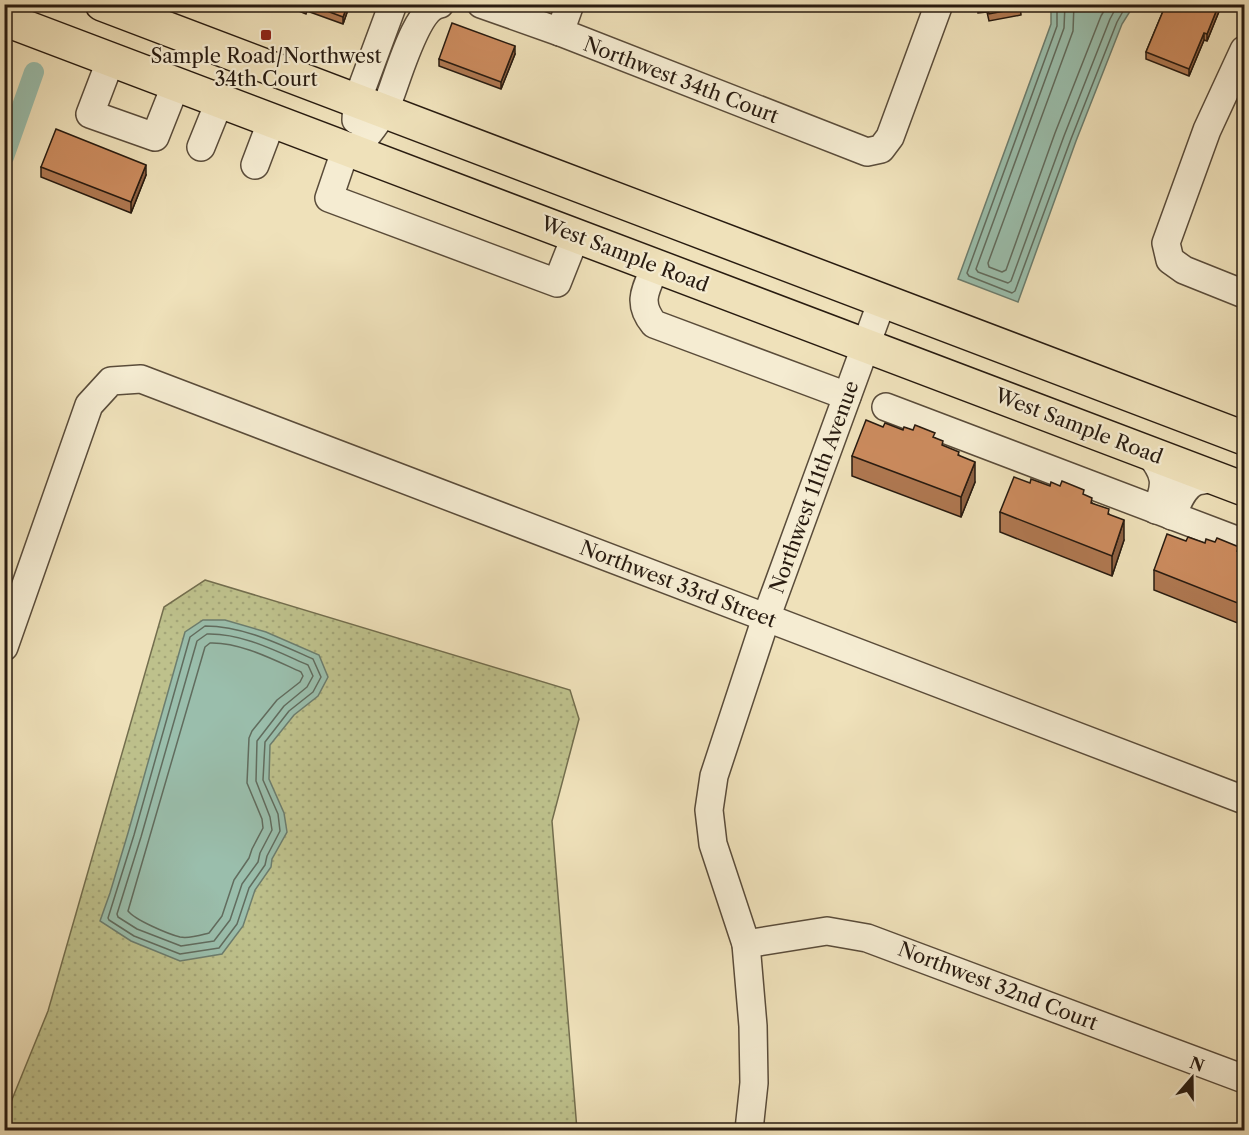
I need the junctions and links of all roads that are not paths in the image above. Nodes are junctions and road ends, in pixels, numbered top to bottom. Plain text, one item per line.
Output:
1 (102, 4) edge
2 (393, 4) edge
3 (440, 4) edge
4 (481, 4) edge
5 (570, 4) edge
6 (939, 4) edge
7 (4, 19) edge
8 (560, 32) junction
9 (1245, 50) edge
10 (111, 59) junction
11 (176, 84) junction
12 (220, 100) junction
13 (371, 106) junction
14 (272, 120) junction
15 (201, 147) dead end
16 (350, 149) junction
17 (255, 165) dead end
18 (576, 235) junction
19 (656, 266) junction
20 (1245, 294) edge
21 (882, 301) junction
22 (866, 345) junction
23 (847, 396) junction
24 (886, 407) dead end
25 (1245, 438) edge
26 (1148, 453) junction
27 (1231, 484) edge
28 (1164, 513) junction
29 (1245, 543) edge
30 (766, 618) junction
31 (4, 647) edge
32 (1245, 800) edge
33 (746, 944) junction
34 (1245, 1079) edge
35 (749, 1131) edge

1 - 13 main road
2 - 13 street
3 - 13 street
4 - 8 street, Northwest 34th Court
5 - 8 street
6 - 8 street, Northwest 34th Court
7 - 10 main road, West Sample Road
9 - 20 street
10 - 11 main road, West Sample Road
10 - 11 street
11 - 12 main road, West Sample Road
12 - 14 main road, West Sample Road
12 - 15 street
13 - 16 street
13 - 21 main road
14 - 16 main road, West Sample Road
14 - 17 street
16 - 18 main road, West Sample Road
16 - 18 street
18 - 19 main road, West Sample Road
19 - 22 main road, West Sample Road
19 - 23 street
21 - 22 street, Northwest 111th Avenue
21 - 25 main road
22 - 23 street, Northwest 111th Avenue
22 - 26 main road, West Sample Road
23 - 30 street, Northwest 111th Avenue
24 - 28 street
26 - 27 main road, West Sample Road
26 - 28 street
27 - 28 street
28 - 29 street
30 - 31 street, Northwest 33rd Street
30 - 32 street, Northwest 33rd Street
30 - 33 street, Northwest 111th Avenue
33 - 34 street, Northwest 32nd Court
33 - 35 street, Northwest 111th Avenue

